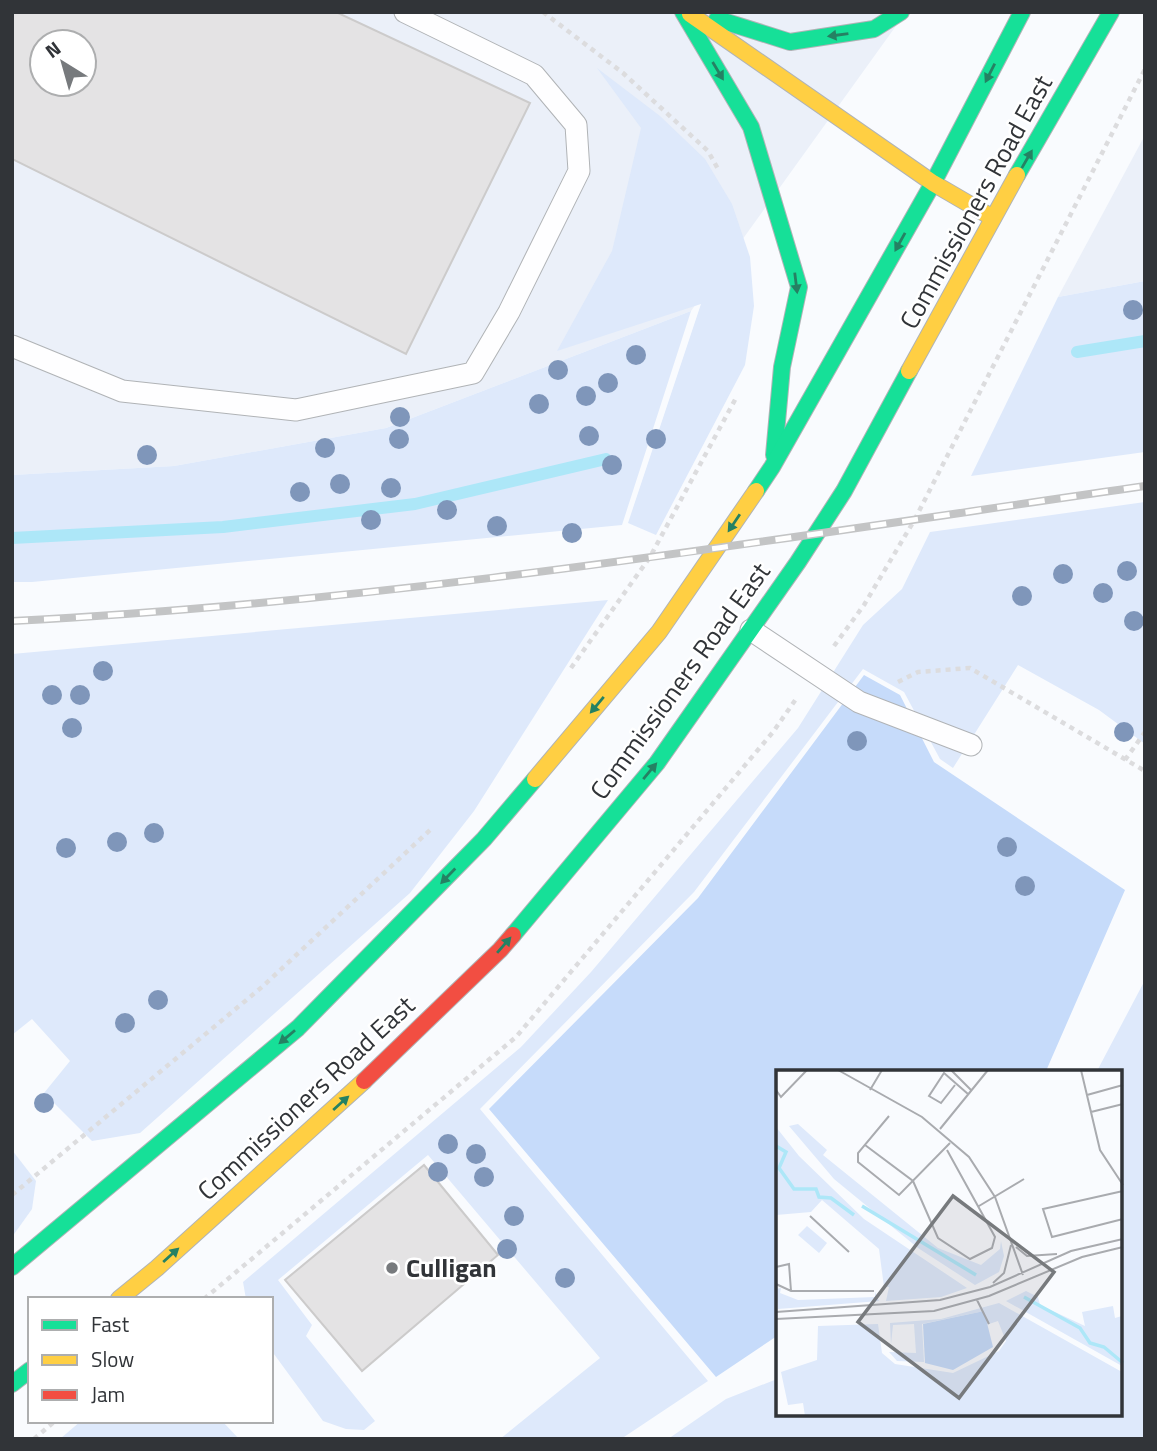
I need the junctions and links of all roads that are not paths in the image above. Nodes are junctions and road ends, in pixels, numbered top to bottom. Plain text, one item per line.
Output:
1 (405, 12) edge
2 (685, 12) edge
3 (696, 12) edge
4 (901, 12) edge
5 (1021, 12) edge
6 (1111, 12) edge
7 (933, 183) junction
8 (993, 218) junction
9 (12, 346) edge
10 (772, 467) junction
11 (751, 630) junction
12 (971, 745) dead end
13 (12, 1267) edge
14 (121, 1297) edge
15 (28, 1372) edge
16 (12, 1384) edge

1 - 9 lane
2 - 7 main road
2 -> 10 main road
4 -> 3 main road
5 -> 7 main road, Commissioners Road East
8 -> 6 main road, Commissioners Road East
7 - 8 main road
7 -> 10 main road, Commissioners Road East
8 - 11 main road, Commissioners Road East
10 -> 13 main road, Commissioners Road East
11 - 12 lane
14 -> 11 main road, Commissioners Road East
15 - 16 main road

